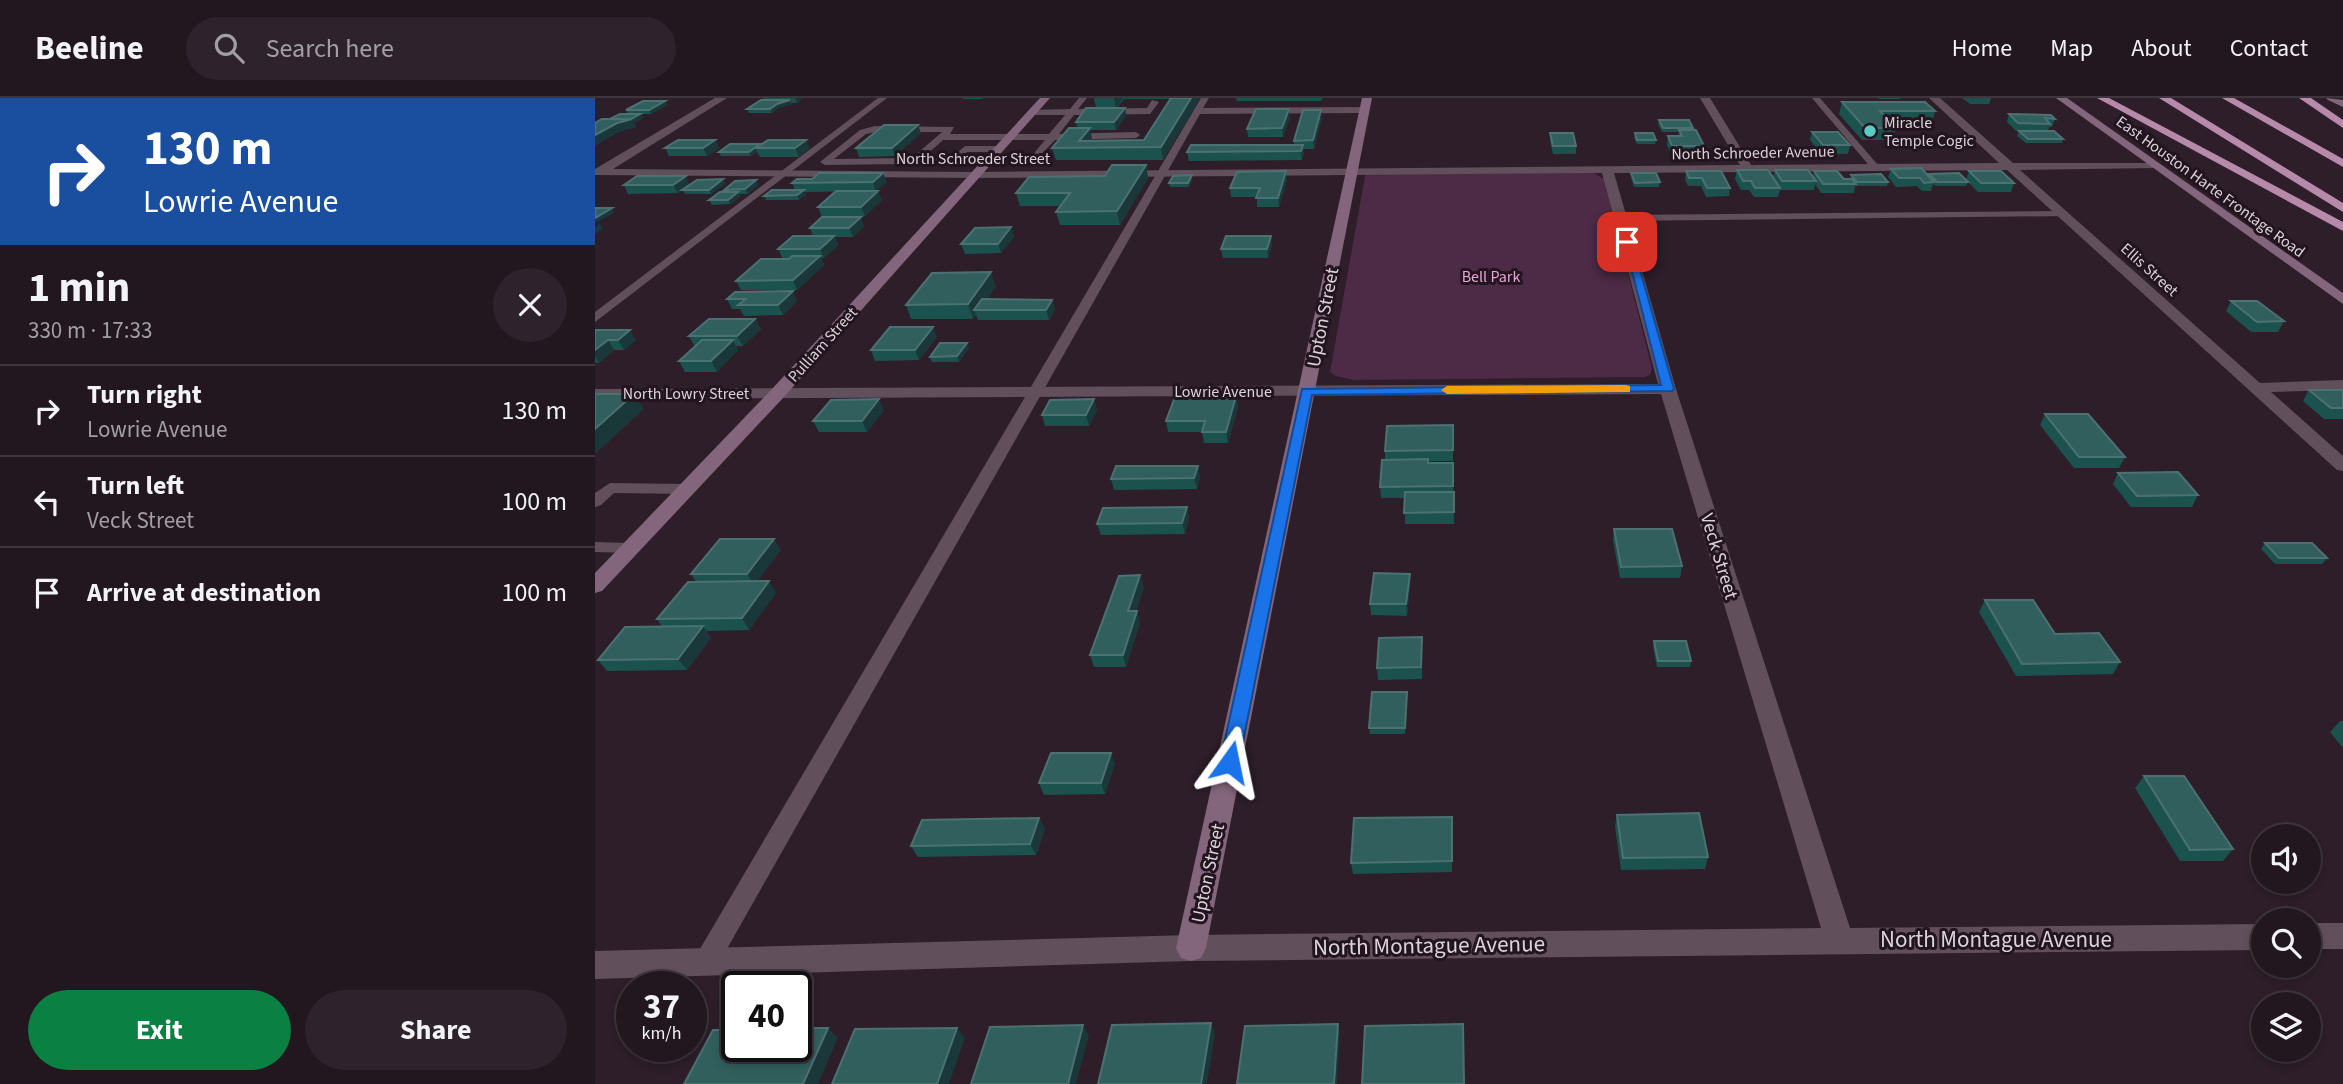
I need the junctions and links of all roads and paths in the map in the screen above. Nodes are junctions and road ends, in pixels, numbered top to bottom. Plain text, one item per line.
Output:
1 (722, 98) edge
2 (883, 98) edge
3 (1045, 98) edge
4 (1083, 98) edge
5 (1335, 98) edge
6 (1705, 98) edge
7 (1816, 98) edge
8 (1934, 98) edge
9 (2061, 98) edge
10 (2102, 98) edge
11 (2164, 98) edge
12 (2227, 98) edge
13 (2304, 98) edge
14 (2331, 98) edge
15 (1155, 102) dead end
16 (1366, 104) edge
17 (2343, 104) edge
18 (1201, 105) edge
19 (1332, 111) junction
20 (1033, 112) junction
21 (1072, 112) junction
22 (1143, 123) junction
23 (2343, 125) edge
24 (1052, 136) junction
25 (941, 137) junction
26 (976, 137) junction
27 (1004, 143) junction
28 (928, 149) junction
29 (943, 149) dead end
30 (962, 149) junction
31 (1127, 149) edge
32 (1035, 158) dead end
33 (825, 162) junction
34 (913, 162) junction
35 (2343, 163) edge
36 (2009, 165) junction
37 (2155, 165) junction
38 (1875, 167) junction
39 (1747, 168) junction
40 (1352, 170) junction
41 (1607, 170) junction
42 (596, 173) edge
43 (785, 173) junction
44 (810, 173) junction
45 (1162, 173) junction
46 (901, 174) junction
47 (974, 174) junction
48 (2343, 208) edge
49 (2063, 214) junction
50 (1621, 218) junction
51 (2343, 227) edge
52 (2343, 300) edge
53 (595, 318) edge
54 (2343, 385) edge
55 (2256, 388) junction
56 (1668, 389) junction
57 (1307, 391) junction
58 (1035, 392) junction
59 (778, 393) junction
60 (595, 394) edge
61 (2343, 466) edge
62 (687, 489) junction
63 (595, 502) edge
64 (595, 547) edge
65 (631, 548) junction
66 (595, 586) edge
67 (2321, 936) edge
68 (2343, 936) edge
69 (2251, 937) edge
70 (1839, 940) junction
71 (1191, 948) junction
72 (706, 962) junction
73 (595, 965) edge

1 - 42 street
2 - 43 lane
3 - 20 main road, Pulliam Street
4 - 21 lane
5 - 19 lane
6 - 39 street
7 - 38 lane
8 - 36 street, Ellis Street
9 - 37 main road, East Houston Harte Frontage Road
10 - 51 highway
11 - 48 highway
12 - 35 highway
13 - 23 highway
14 - 17 main road
15 - 22 lane
16 - 19 lane
16 - 40 main road, Upton Street
18 - 19 lane
18 - 45 lane
20 - 21 lane
20 - 27 main road, Pulliam Street
21 - 22 lane
21 - 24 lane
22 - 24 lane
22 - 31 lane
24 - 27 lane
24 - 32 lane
25 - 26 lane
25 - 28 lane
25 - 33 lane
26 - 27 lane
26 - 30 lane
27 - 30 lane
27 - 47 main road, Pulliam Street
28 - 29 lane
28 - 34 lane
30 - 34 lane
33 - 34 lane
33 - 44 lane
34 - 46 lane
36 - 37 street, North Schroeder Avenue
36 - 38 street, North Schroeder Avenue
36 - 49 street, Ellis Street
37 - 52 main road, East Houston Harte Frontage Road
38 - 39 street, North Schroeder Avenue
39 - 41 street, North Schroeder Avenue
40 - 41 street, North Schroeder Avenue
40 - 45 street, North Schroeder Street
40 - 57 main road, Upton Street
41 - 50 street, Veck Street
42 - 43 street, North Schroeder Street
43 - 44 street, North Schroeder Street
43 - 53 lane
44 - 46 street, North Schroeder Street
45 - 47 street, North Schroeder Street
45 - 58 lane
46 - 47 street, North Schroeder Street
47 - 59 main road, Pulliam Street
49 - 50 lane
49 - 55 street, Ellis Street
50 - 56 street, Veck Street
54 - 55 street
55 - 61 street, Ellis Street
56 - 57 street, Lowrie Avenue
56 - 70 street, Veck Street
57 - 58 street, Lowrie Avenue
57 - 71 main road, Upton Street
58 - 59 street, Lowrie Avenue
58 - 72 lane
59 - 60 street, North Lowry Street
59 - 62 main road, Pulliam Street
62 - 63 lane
62 - 65 main road, Pulliam Street
64 - 65 lane
65 - 66 main road, Pulliam Street
67 - 68 street
69 - 70 street, North Montague Avenue
70 - 71 street, North Montague Avenue
71 - 72 street, North Montague Avenue
72 - 73 street, North Montague Avenue

